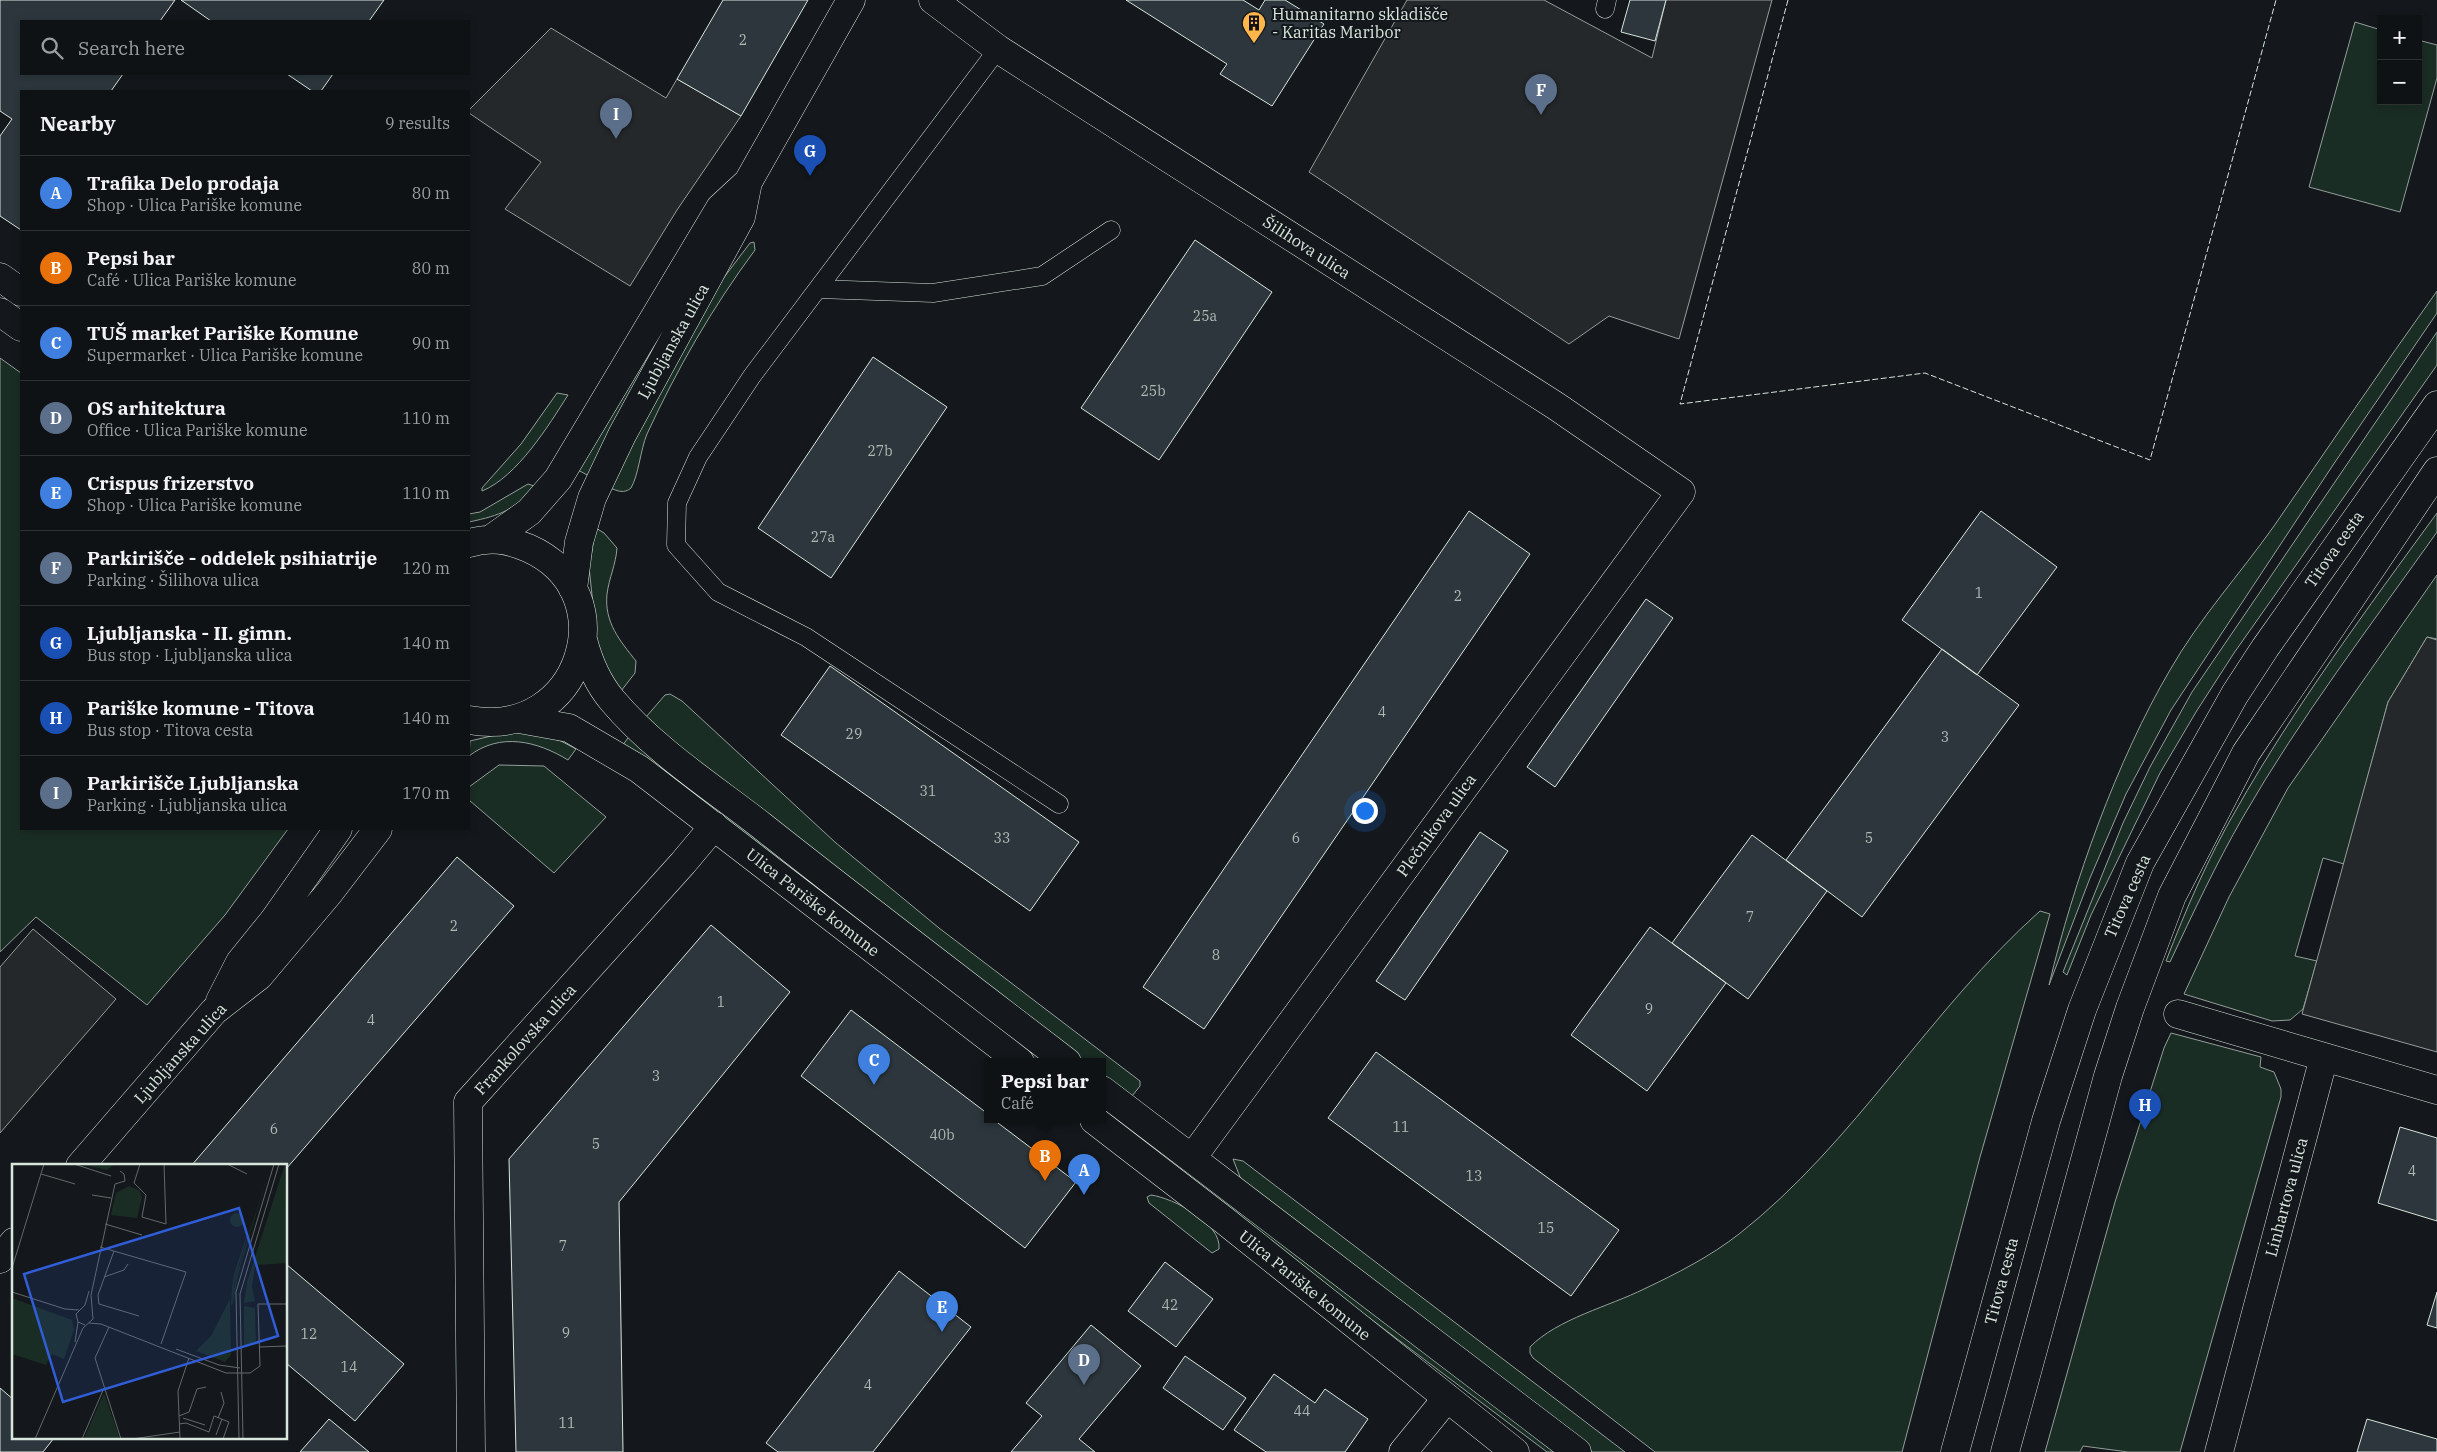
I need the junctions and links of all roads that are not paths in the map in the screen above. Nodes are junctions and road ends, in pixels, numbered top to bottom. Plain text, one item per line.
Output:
1 (851, 0) edge
2 (933, 0) edge
3 (998, 49) junction
4 (748, 182) junction
5 (1111, 230) dead end
6 (0, 277) edge
7 (818, 289) junction
8 (20, 291) edge
9 (0, 312) edge
10 (20, 326) edge
11 (2437, 405) edge
12 (2437, 471) edge
13 (1681, 492) joint
14 (480, 541) edge
15 (573, 589) junction
16 (583, 640) junction
17 (519, 719) junction
18 (470, 720) edge
19 (1059, 804) dead end
20 (714, 826) junction
21 (337, 830) edge
22 (377, 830) edge
23 (214, 1011) junction
24 (2178, 1014) dead end
25 (2324, 1056) junction
26 (1015, 1058) edge
27 (1062, 1058) edge
28 (2437, 1090) edge
29 (1106, 1093) edge
30 (1098, 1123) edge
31 (1192, 1158) junction
32 (82, 1164) edge
33 (12, 1244) edge
34 (0, 1259) edge
35 (1447, 1398) junction
36 (465, 1446) edge
37 (1403, 1452) edge
38 (1515, 1452) edge
39 (1577, 1452) edge
40 (1955, 1452) edge
41 (2005, 1452) edge
42 (2219, 1452) edge

1 - 4 street, Ljubljanska ulica
2 - 3 street, Šilihova ulica
3 - 7 lane
3 - 13 street, Šilihova ulica
4 - 14 street, Ljubljanska ulica
4 - 15 street, Ljubljanska ulica
5 - 7 lane
6 - 8 street
7 - 19 lane
9 - 10 street
11 - 40 street, Titova cesta
12 - 41 street
13 - 31 street, Plečnikova ulica
14 - 15 street
15 - 16 street
16 - 17 street
16 - 27 street
17 - 18 street
17 - 20 street, Ulica Pariške komune
20 - 26 street, Ulica Pariške komune
20 - 36 street, Frankolovska ulica
21 - 23 street
22 - 23 street, Ljubljanska ulica
23 - 32 street, Ljubljanska ulica
24 - 25 street
25 - 28 street
25 - 42 street, Linhartova ulica
29 - 31 street
30 - 35 street, Ulica Pariške komune
31 - 39 street
33 - 34 street
35 - 37 street
35 - 38 street, Ulica Pariške komune

